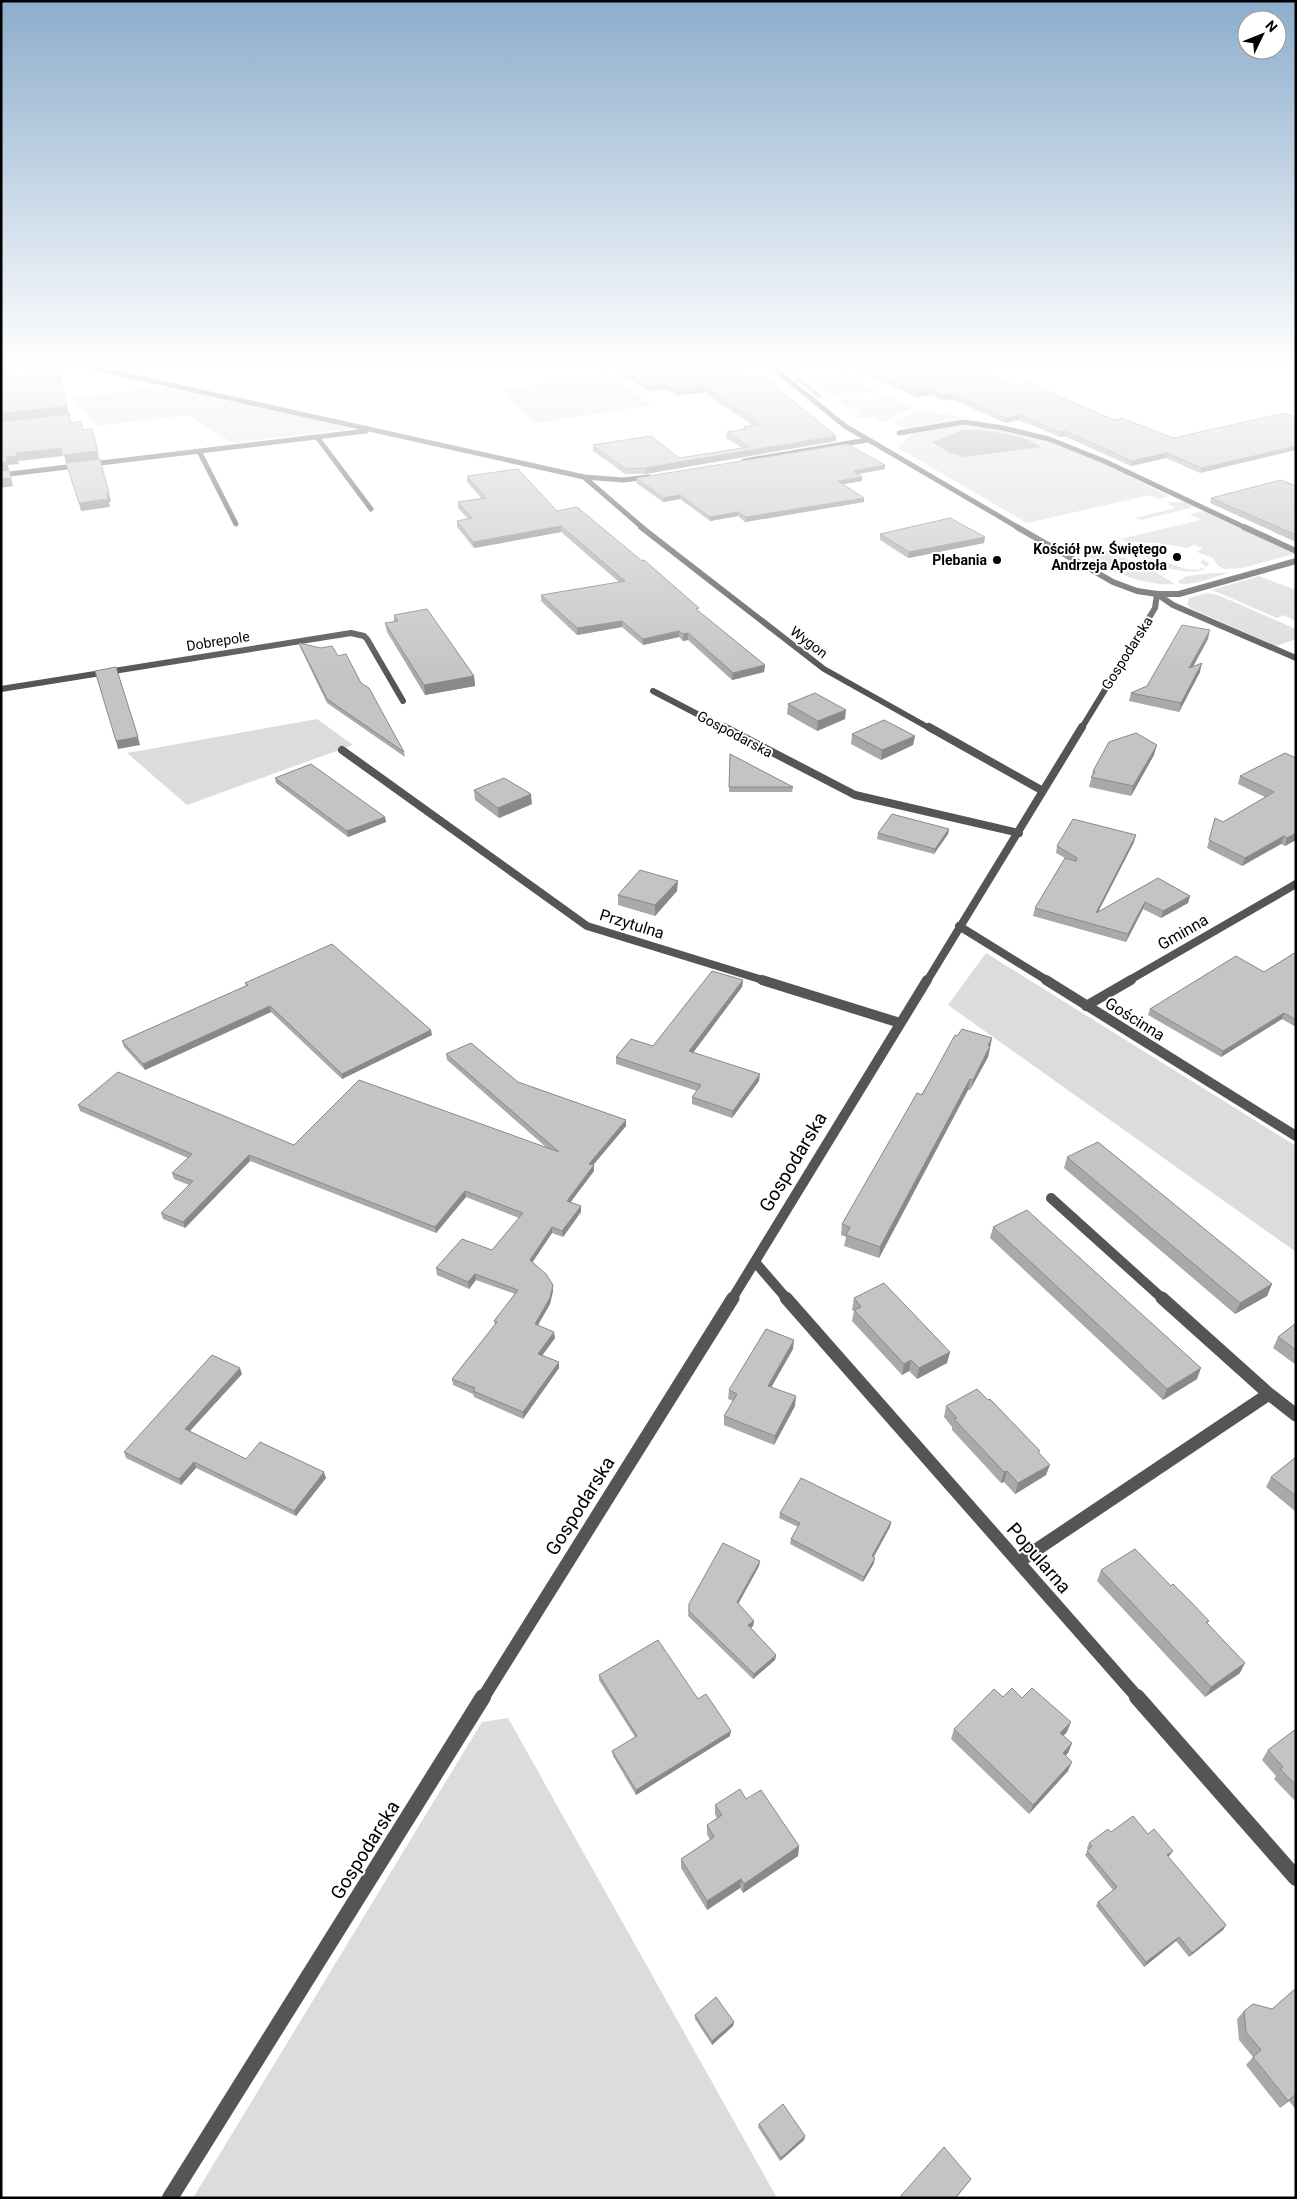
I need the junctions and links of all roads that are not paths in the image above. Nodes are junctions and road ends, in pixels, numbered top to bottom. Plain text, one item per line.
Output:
1 (44, 470) edge
2 (209, 470) edge
3 (342, 470) edge
4 (551, 470) edge
5 (919, 470) edge
6 (1122, 470) edge
7 (1, 475) edge
8 (654, 476) edge
9 (584, 477) junction
10 (371, 509) dead end
11 (236, 524) dead end
12 (1296, 551) edge
13 (1296, 561) edge
14 (1157, 594) junction
15 (1296, 658) edge
16 (1, 689) edge
17 (653, 691) dead end
18 (403, 701) dead end
19 (342, 750) dead end
20 (1043, 791) junction
21 (1019, 833) junction
22 (1296, 884) edge
23 (959, 926) junction
24 (1086, 1006) junction
25 (900, 1023) junction
26 (1296, 1136) edge
27 (1051, 1198) dead end
28 (754, 1262) junction
29 (1269, 1394) junction
30 (1296, 1415) edge
31 (1018, 1562) junction
32 (1296, 1878) edge
33 (170, 2198) edge

1 - 7 street
2 - 11 street
3 - 10 street
4 - 9 street
5 - 14 street
6 - 12 street
8 - 9 street
9 - 20 street, Wygon
13 - 14 street
14 - 15 street
14 - 20 street, Gospodarska
16 - 18 street, Dobrepole
17 - 21 street, Gospodarska
19 - 25 street, Przytulna
20 - 21 street, Gospodarska
21 - 23 street, Gospodarska
22 - 24 street, Gminna
23 - 24 street, Gościnna
23 - 25 street, Gospodarska
24 - 26 street, Gościnna
25 - 28 street, Gospodarska
27 - 29 street
28 - 31 street, Popularna
28 - 33 street, Gospodarska
29 - 30 street
29 - 31 street
31 - 32 street, Popularna

